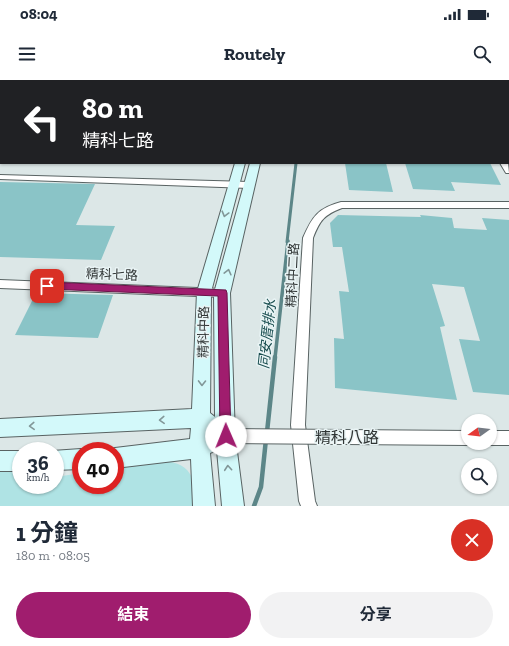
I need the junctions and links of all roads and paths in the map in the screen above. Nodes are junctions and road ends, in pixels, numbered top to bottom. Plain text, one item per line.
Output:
1 (240, 164) edge
2 (255, 164) edge
3 (0, 177) edge
4 (233, 185) junction
5 (249, 185) junction
6 (509, 205) edge
7 (0, 284) edge
8 (204, 292) junction
9 (222, 293) junction
10 (201, 418) junction
11 (0, 428) edge
12 (226, 436) junction
13 (461, 438) edge
14 (497, 438) edge
15 (509, 438) edge
16 (200, 448) junction
17 (124, 457) edge
18 (0, 461) edge
19 (12, 461) edge
20 (232, 503) edge
21 (204, 506) edge
22 (309, 506) edge

1 - 4 street, 精科中路
2 - 5 street, 精科中路
3 - 4 street
4 - 5 street
4 -> 8 street, 精科中路
9 -> 5 street, 精科中路
6 - 22 street, 精科中二路
7 - 8 street, 精科七路
8 - 9 street, 精科七路
8 -> 10 street, 精科中路
9 - 12 street, 精科中路
10 -> 11 street
10 - 12 street
10 - 16 street, 精科中路
12 - 13 street, 精科八路, bridge
12 - 16 street, 精科八路
20 -> 12 street, 精科中路
14 - 15 street
16 - 17 street, 精科八路
16 - 21 street, 精科中路
18 - 19 street

